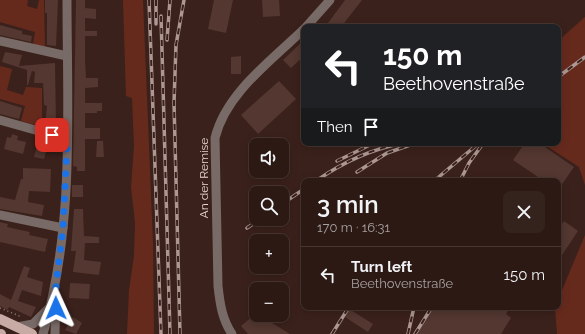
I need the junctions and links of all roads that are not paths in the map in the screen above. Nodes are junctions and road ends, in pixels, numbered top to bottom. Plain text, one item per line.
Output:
1 (67, 0) edge
2 (330, 0) edge
3 (309, 24) edge
4 (301, 32) edge
5 (0, 41) edge
6 (67, 56) junction
7 (0, 120) edge
8 (67, 139) junction
9 (0, 215) edge
10 (63, 228) junction
11 (56, 285) junction
12 (50, 307) junction
13 (0, 319) edge
14 (17, 327) junction
15 (32, 334) edge
16 (43, 334) edge
17 (55, 334) edge
18 (232, 334) edge

1 - 6 street
2 - 3 street
4 - 18 street, An der Remise
5 - 6 street
6 - 8 street
7 - 8 street
8 - 10 street
9 - 10 street
10 - 11 street
11 - 12 street
11 - 17 street
12 - 14 street
12 - 16 street
13 - 14 main road
14 - 15 main road

